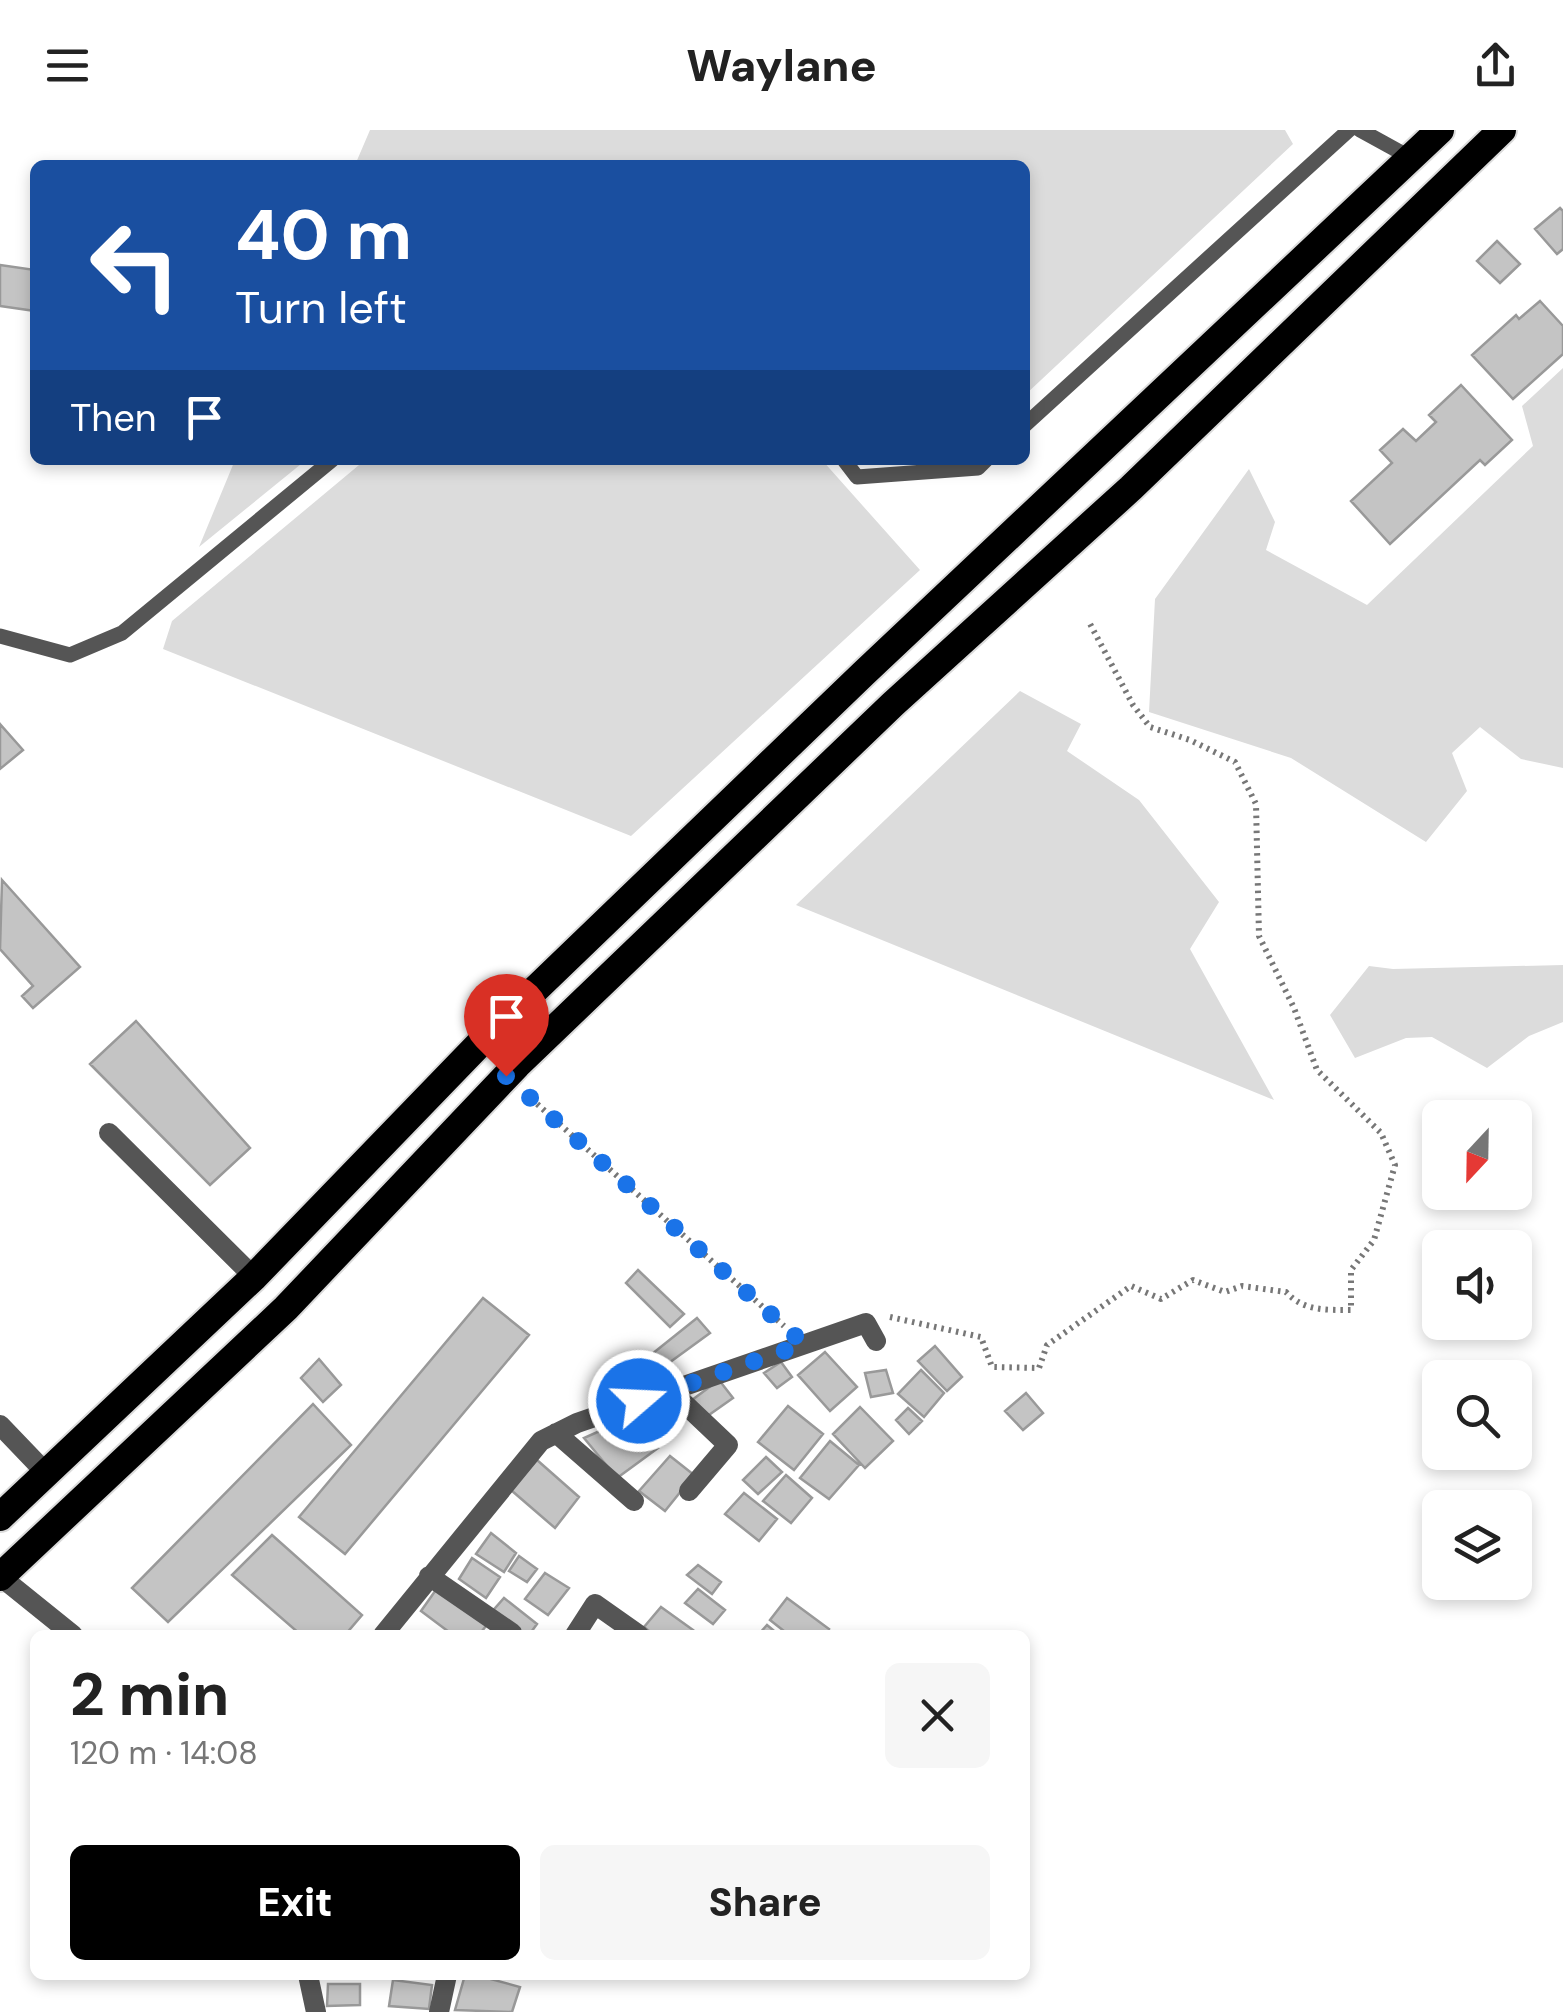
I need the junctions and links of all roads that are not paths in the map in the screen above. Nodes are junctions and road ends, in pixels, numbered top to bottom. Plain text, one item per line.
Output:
1 (1349, 130) edge
2 (1360, 130) edge
3 (1440, 130) edge
4 (1502, 130) edge
5 (1411, 158) junction
6 (1030, 420) edge
7 (326, 465) edge
8 (848, 465) edge
9 (981, 465) edge
10 (0, 636) edge
11 (109, 1133) dead end
12 (254, 1277) junction
13 (876, 1341) road end
14 (670, 1390) junction
15 (0, 1425) edge
16 (556, 1433) junction
17 (46, 1473) junction
18 (689, 1491) dead end
19 (634, 1500) dead end
20 (0, 1517) edge
21 (429, 1576) junction
22 (0, 1577) edge
23 (67, 1630) edge
24 (386, 1630) edge
25 (508, 1630) edge
26 (578, 1630) edge
27 (632, 1630) edge
28 (309, 1980) edge
29 (446, 1980) edge
30 (316, 2012) edge
31 (439, 2012) edge

1 - 6 lane
2 - 5 lane
3 - 5 highway
4 - 22 highway
5 - 12 highway
7 - 10 lane
8 - 9 lane
11 - 12 street
12 - 17 highway
13 - 14 street
14 - 16 street
14 - 18 street
15 - 17 street
16 - 19 street
16 - 21 street
17 - 20 highway
21 - 24 street
21 - 25 street
22 - 23 street
26 - 27 street
28 - 30 street
29 - 31 street

